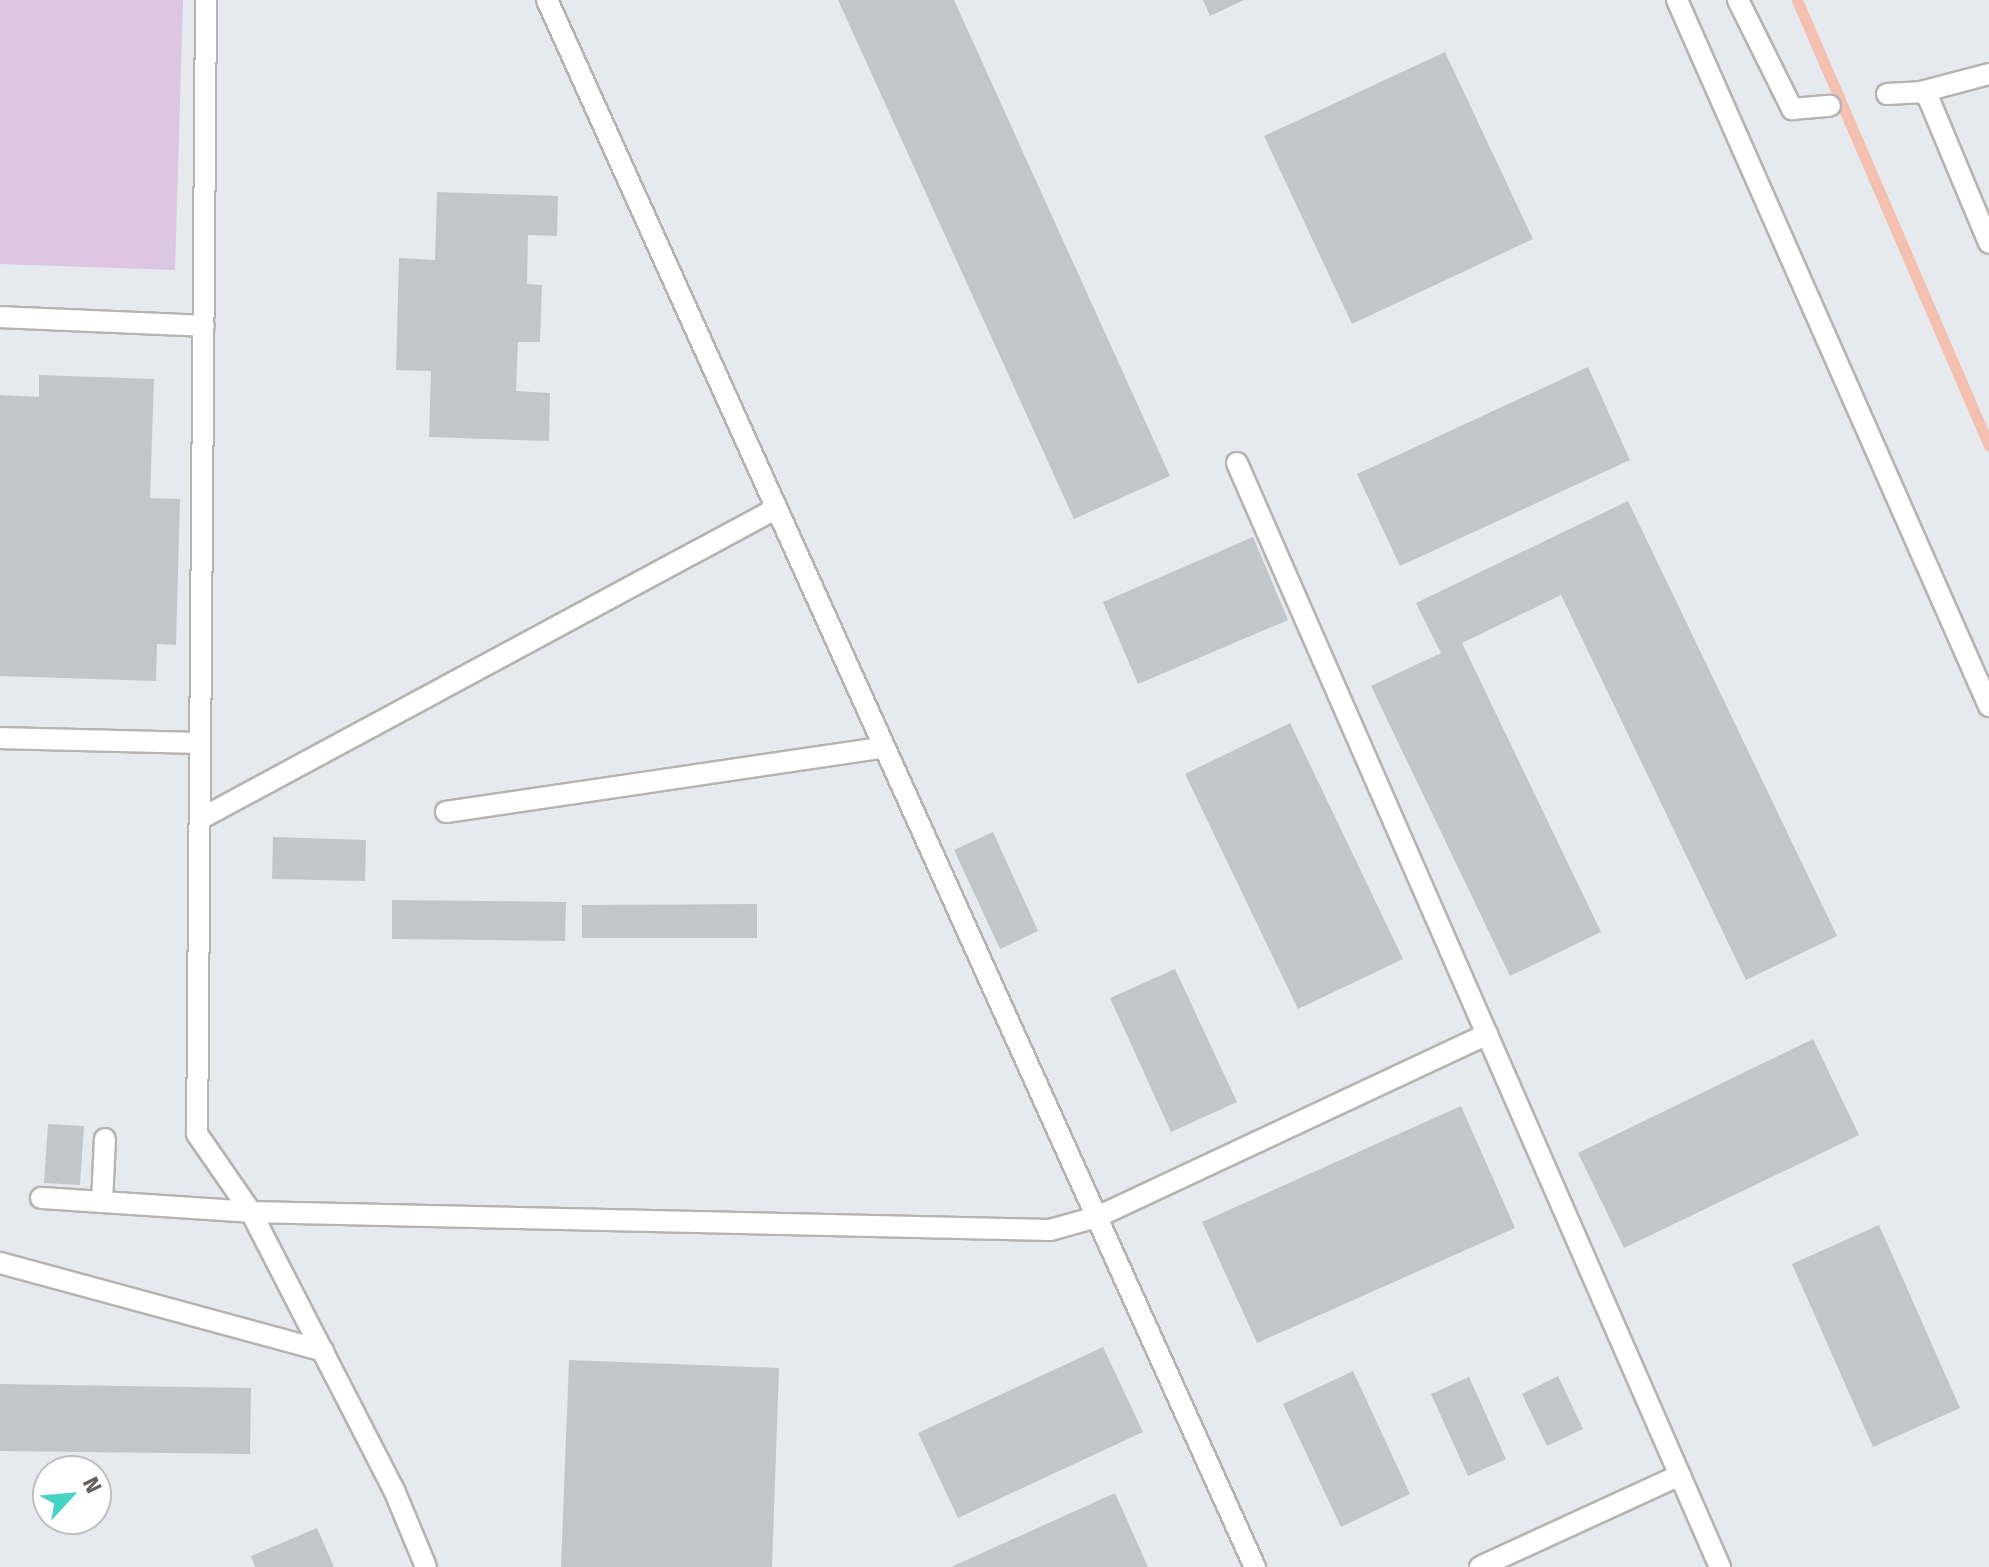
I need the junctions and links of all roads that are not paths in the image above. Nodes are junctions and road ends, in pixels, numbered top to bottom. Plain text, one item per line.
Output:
1 (206, 0) edge
2 (547, 0) edge
3 (1677, 0) edge
4 (1738, 0) edge
5 (1989, 74) edge
6 (1921, 92) junction
7 (1887, 94) dead end
8 (1830, 106) dead end
9 (1989, 243) edge
10 (0, 317) edge
11 (204, 326) junction
12 (1237, 463) dead end
13 (777, 508) junction
14 (1989, 706) edge
15 (0, 738) edge
16 (200, 743) junction
17 (884, 747) junction
18 (446, 812) dead end
19 (200, 819) junction
20 (1487, 1034) junction
21 (105, 1139) dead end
22 (41, 1198) dead end
23 (102, 1202) junction
24 (251, 1212) junction
25 (1097, 1217) junction
26 (0, 1263) edge
27 (323, 1351) junction
28 (1680, 1475) junction
29 (426, 1567) edge
30 (1255, 1567) edge
31 (1480, 1567) edge
32 (1720, 1567) edge

1 - 11 lane
2 - 13 lane
3 - 14 lane
4 - 8 lane
5 - 6 lane
6 - 7 lane
6 - 9 lane
10 - 11 lane
11 - 16 lane
12 - 20 lane
13 - 17 lane
13 - 19 lane
15 - 16 lane
16 - 19 lane
17 - 18 lane
17 - 25 lane
19 - 24 lane
20 - 25 lane
20 - 28 lane
21 - 23 lane
22 - 23 lane
23 - 24 lane
24 - 25 lane
24 - 27 lane
25 - 30 lane
26 - 27 lane
27 - 29 lane
28 - 31 lane
28 - 32 lane

